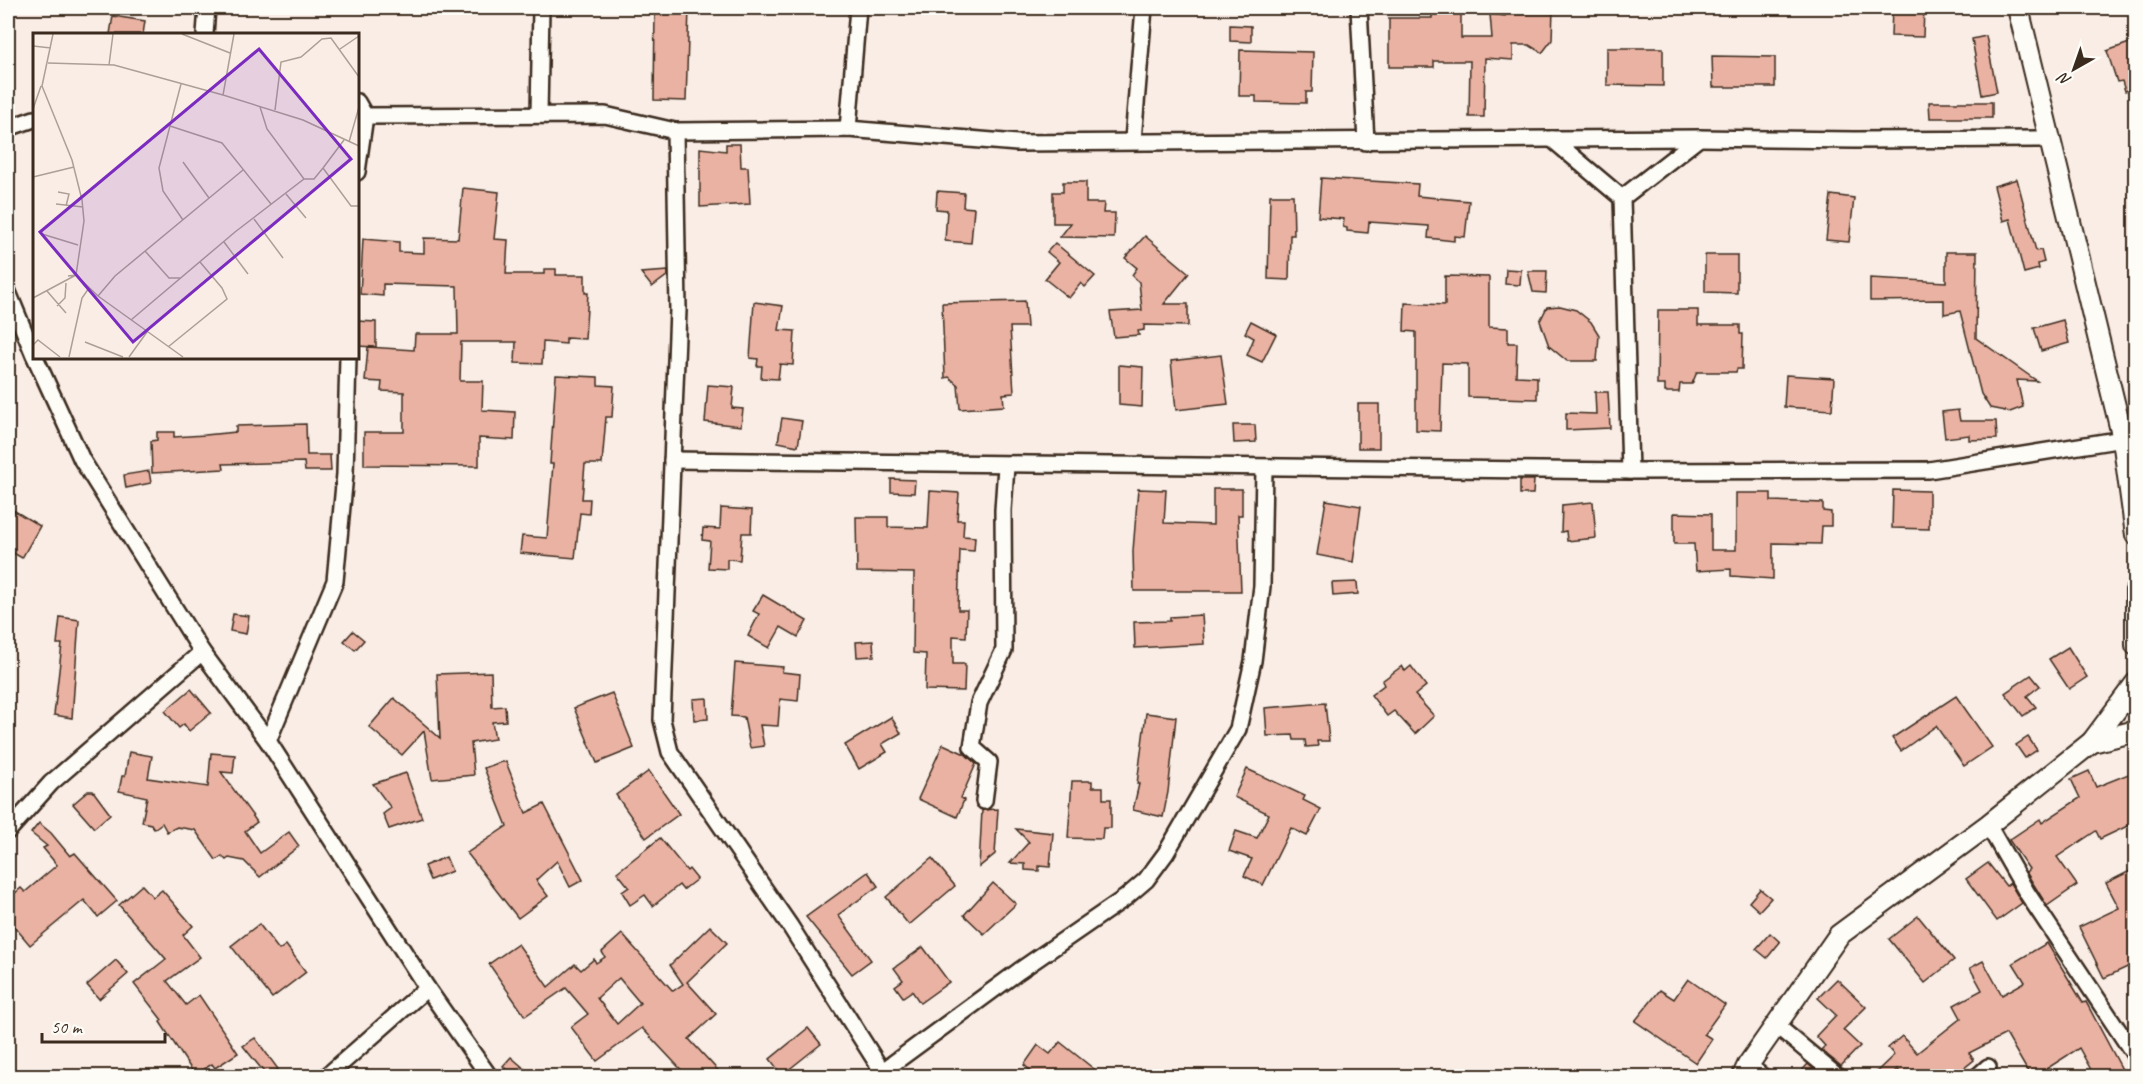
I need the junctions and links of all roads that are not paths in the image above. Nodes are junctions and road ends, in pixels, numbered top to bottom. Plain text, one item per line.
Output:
1 (207, 8) edge
2 (541, 8) edge
3 (858, 8) edge
4 (1144, 8) edge
5 (1359, 8) edge
6 (2018, 8) edge
7 (205, 33) edge
8 (358, 104) edge
9 (539, 114) junction
10 (365, 116) junction
11 (33, 119) edge
12 (8, 128) edge
13 (848, 129) junction
14 (675, 131) junction
15 (1699, 138) junction
16 (1552, 139) junction
17 (2049, 139) junction
18 (1133, 140) junction
19 (1366, 142) junction
20 (358, 165) edge
21 (1623, 198) junction
22 (8, 292) edge
23 (33, 351) edge
24 (36, 358) edge
25 (348, 358) edge
26 (2123, 439) junction
27 (672, 460) junction
28 (1006, 466) junction
29 (1264, 468) junction
30 (1630, 471) junction
31 (2135, 527) edge
32 (2135, 593) edge
33 (2136, 645) edge
34 (202, 652) junction
35 (2136, 683) edge
36 (2136, 731) edge
37 (268, 741) junction
38 (2092, 742) junction
39 (984, 801) dead end
40 (1988, 825) junction
41 (8, 831) edge
42 (427, 988) junction
43 (1776, 1025) junction
44 (2136, 1058) edge
45 (1751, 1073) edge
46 (878, 1074) edge
47 (327, 1077) edge
48 (489, 1077) edge
49 (1837, 1077) edge

1 - 7 street
2 - 9 street
3 - 13 street
4 - 18 street
5 - 19 street
6 - 17 street
8 - 10 street
9 - 10 street
9 - 14 street
10 - 20 street
11 - 12 street
13 - 14 street
13 - 18 street
14 - 27 street
15 - 16 street
15 - 17 street
15 - 21 street
16 - 19 street
16 - 21 street
17 - 26 street
18 - 19 street
21 - 30 street
22 - 23 street
24 - 34 street
25 - 37 street
26 - 30 street
26 - 31 street
27 - 28 street
27 - 46 street
28 - 29 street
28 - 39 street
29 - 30 street
29 - 46 street
32 - 33 street
34 - 37 street
34 - 41 street
35 - 38 street
36 - 38 street
37 - 42 street
38 - 40 street
40 - 43 street
40 - 44 street
42 - 47 street
42 - 48 street
43 - 45 street
43 - 49 street

